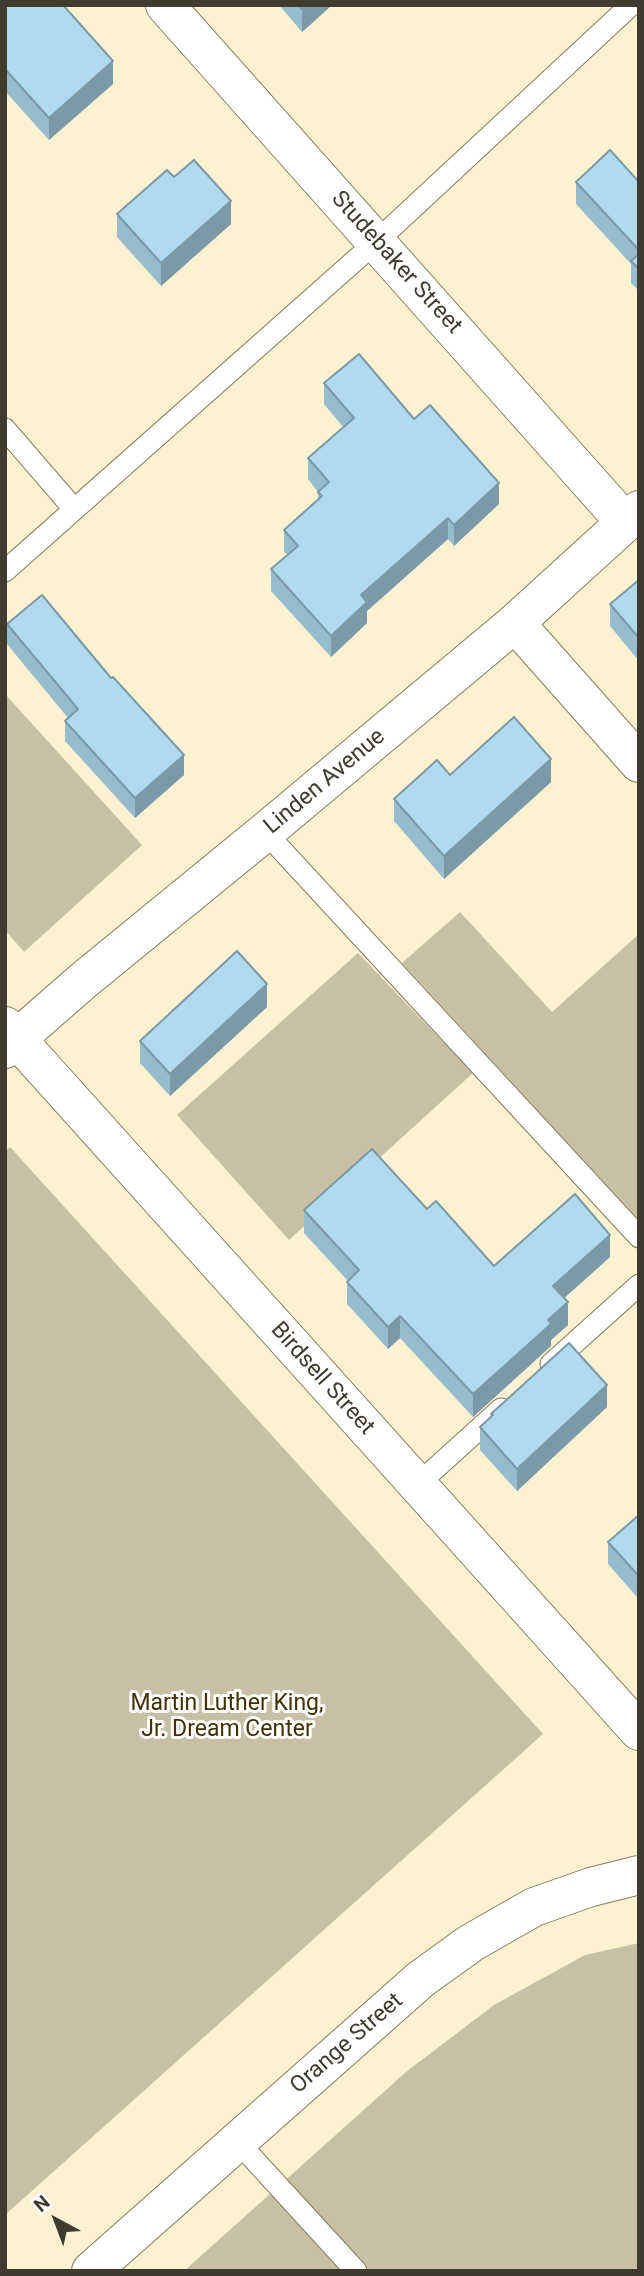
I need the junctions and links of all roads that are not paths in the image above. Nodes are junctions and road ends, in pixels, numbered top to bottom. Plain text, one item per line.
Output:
1 (165, 5) edge
2 (631, 5) edge
3 (377, 241) junction
4 (5, 429) edge
5 (74, 509) junction
6 (632, 516) edge
7 (5, 571) edge
8 (515, 623) junction
9 (639, 763) edge
10 (265, 832) junction
11 (9, 1038) edge
12 (639, 1237) edge
13 (639, 1286) edge
14 (538, 1376) edge
15 (518, 1394) edge
16 (417, 1485) junction
17 (639, 1731) edge
18 (639, 1875) edge
19 (237, 2141) junction
20 (92, 2271) edge
21 (356, 2271) edge

1 - 3 street, Studebaker Street
2 - 3 lane
3 - 5 lane
3 - 6 street, Studebaker Street
4 - 5 lane
5 - 7 lane
6 - 8 street, Linden Avenue
8 - 9 street
8 - 10 street, Linden Avenue
10 - 11 street, Linden Avenue
10 - 12 lane
11 - 16 street, Birdsell Street
13 - 14 lane
15 - 16 lane
16 - 17 street, Birdsell Street
18 - 19 street, Orange Street
19 - 20 street, Orange Street
19 - 21 lane

